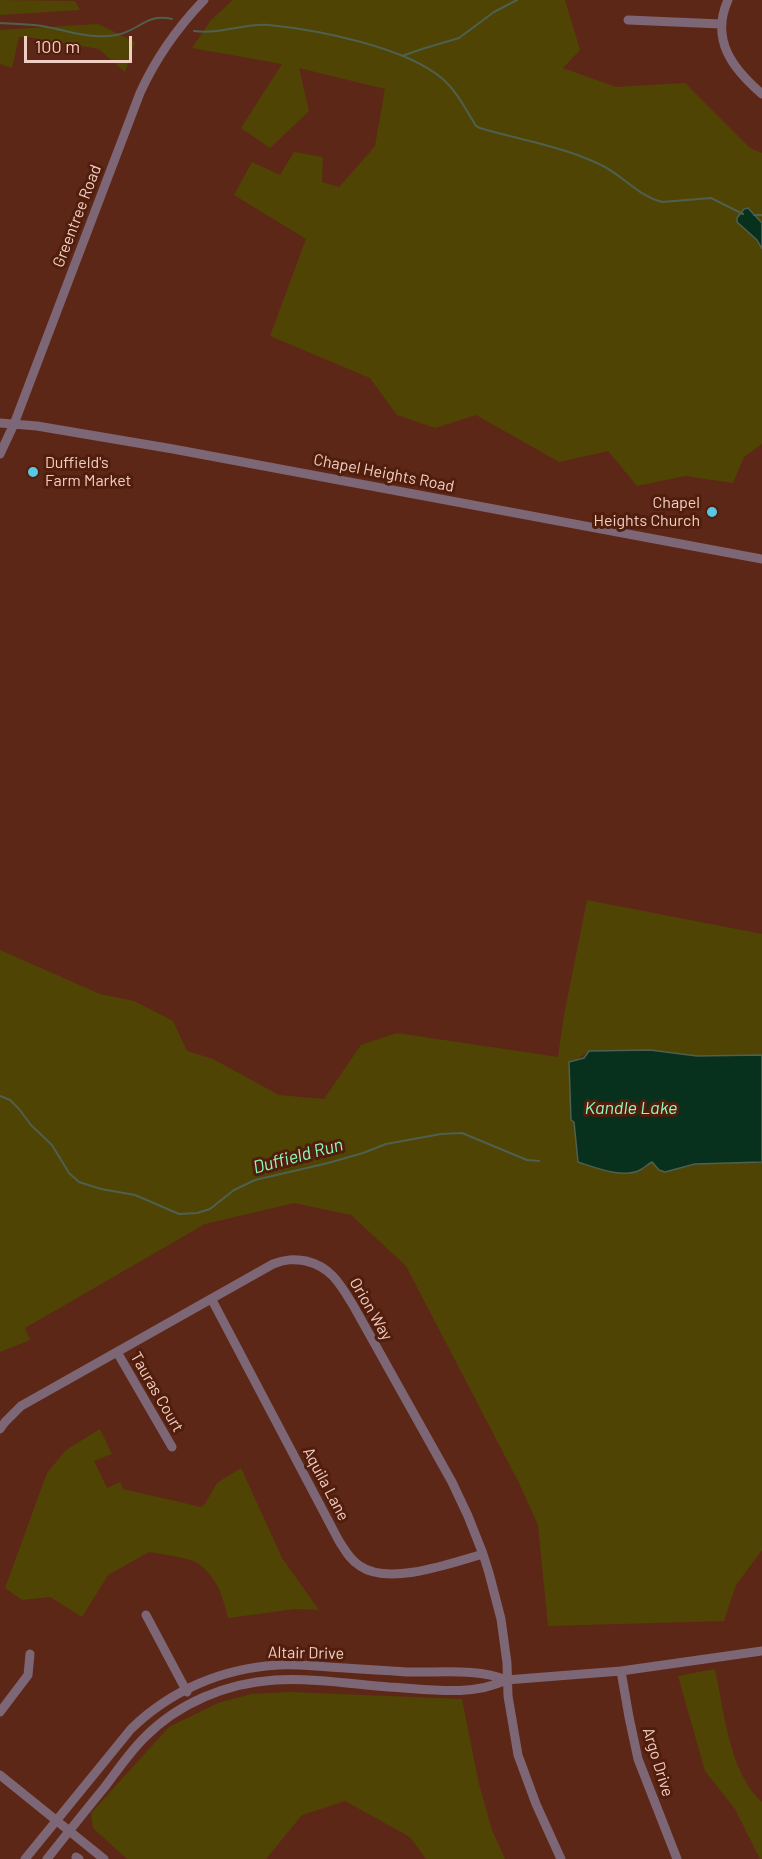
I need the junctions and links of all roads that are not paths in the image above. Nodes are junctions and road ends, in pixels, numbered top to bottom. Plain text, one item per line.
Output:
1 (204, 0) edge
2 (728, 0) edge
3 (628, 20) dead end
4 (721, 24) junction
5 (762, 94) edge
6 (0, 423) edge
7 (14, 424) junction
8 (0, 454) edge
9 (762, 559) edge
10 (212, 1300) junction
11 (117, 1352) junction
12 (0, 1429) edge
13 (172, 1448) dead end
14 (483, 1554) junction
15 (146, 1615) dead end
16 (762, 1651) edge
17 (30, 1654) dead end
18 (621, 1671) junction
19 (506, 1680) junction
20 (186, 1689) junction
21 (193, 1702) junction
22 (0, 1712) edge
23 (0, 1775) edge
24 (90, 1779) junction
25 (103, 1789) junction
26 (56, 1820) junction
27 (69, 1831) junction
28 (25, 1859) edge
29 (47, 1859) edge
30 (104, 1859) edge
31 (561, 1859) edge
32 (676, 1859) edge

1 - 7 street, Greentree Road
2 - 4 street
3 - 4 street
4 - 5 street
6 - 7 street, Chapel Heights Road
7 - 8 street, Greentree Road
7 - 9 street, Chapel Heights Road
10 - 11 street, Orion Way
10 - 14 street, Aquila Lane
10 - 14 street, Orion Way
11 - 12 street, Orion Way
11 - 13 street, Tauras Court
14 - 19 street, Orion Way
15 - 20 street
16 - 18 street, Altair Drive
17 - 22 street
18 - 19 street, Altair Drive
18 - 32 street, Argo Drive
19 - 20 street, Altair Drive
19 - 21 street, Altair Drive
19 - 31 street
20 - 21 street
20 - 24 street, Altair Drive
21 - 25 street, Altair Drive
23 - 26 street
24 - 25 street
24 - 26 street, Altair Drive
25 - 27 street, Altair Drive
26 - 27 street
26 - 28 street, Altair Drive
27 - 29 street, Altair Drive
27 - 30 street

